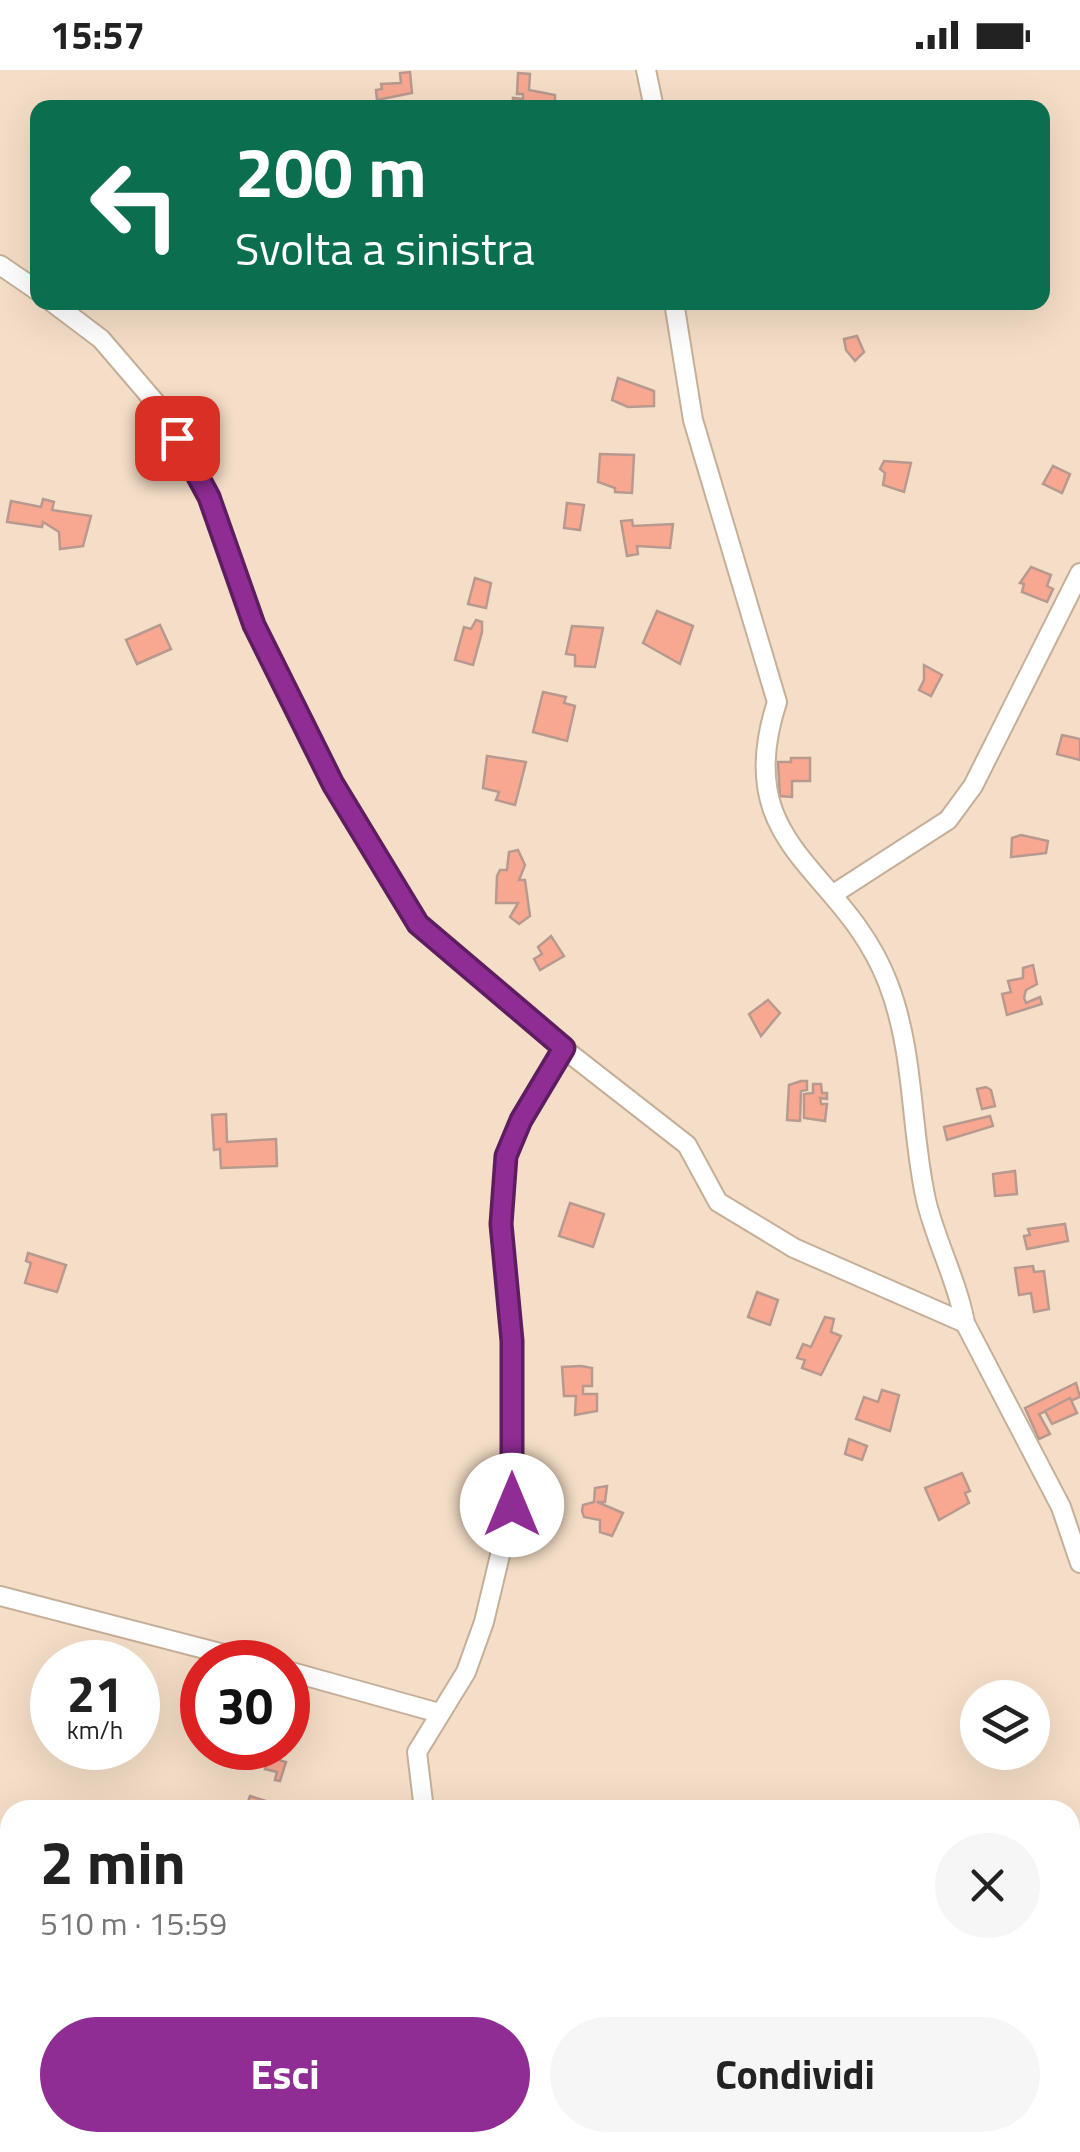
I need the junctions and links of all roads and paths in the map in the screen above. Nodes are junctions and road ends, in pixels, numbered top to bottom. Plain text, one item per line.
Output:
1 (646, 70) edge
2 (652, 100) edge
3 (0, 265) edge
4 (30, 286) edge
5 (63, 310) edge
6 (675, 310) edge
7 (1080, 572) edge
8 (835, 894) junction
9 (564, 1048) junction
10 (965, 1323) junction
11 (1080, 1563) edge
12 (0, 1596) edge
13 (180, 1643) edge
14 (310, 1678) edge
15 (439, 1713) junction
16 (423, 1800) edge

1 - 2 street
3 - 4 street
5 - 9 street
6 - 8 street
7 - 8 street
8 - 10 street
9 - 10 street
9 - 15 street
10 - 11 street
12 - 13 street
14 - 15 street
15 - 16 street

